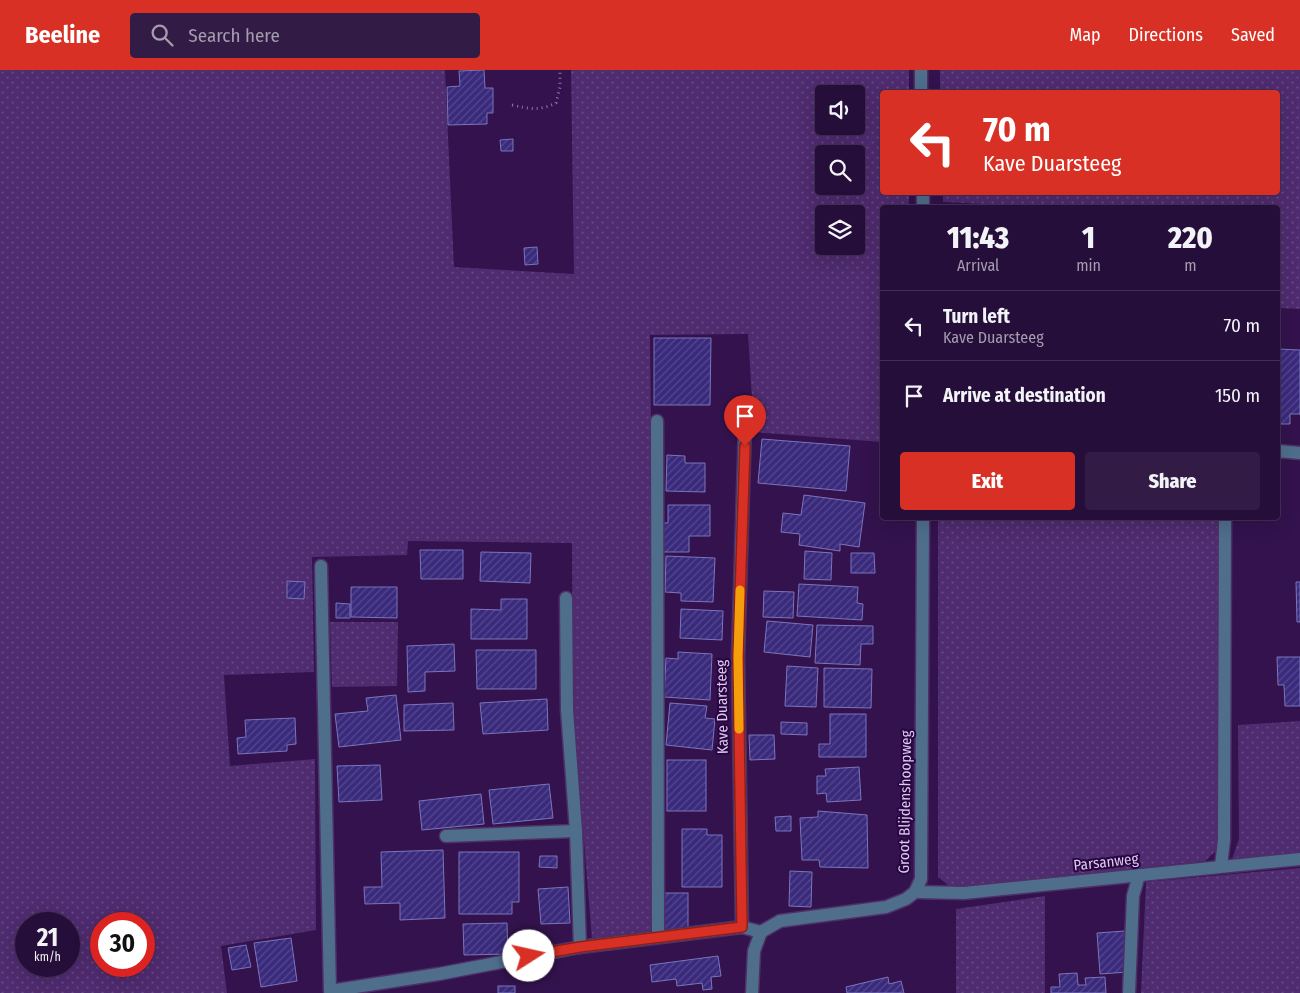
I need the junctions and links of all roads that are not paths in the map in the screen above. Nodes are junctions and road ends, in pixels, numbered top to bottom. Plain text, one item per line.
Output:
1 (921, 70) edge
2 (921, 90) edge
3 (658, 421) dead end
4 (745, 426) dead end
5 (1280, 451) edge
6 (1300, 453) edge
7 (922, 520) edge
8 (1225, 520) edge
9 (321, 566) dead end
10 (566, 598) dead end
11 (576, 830) junction
12 (446, 836) dead end
13 (1300, 859) edge
14 (1221, 866) junction
15 (1139, 875) junction
16 (915, 892) junction
17 (742, 927) junction
18 (761, 932) junction
19 (658, 937) junction
20 (580, 947) junction
21 (752, 993) edge
22 (1129, 993) edge

1 - 2 street
3 - 19 street
4 - 17 street, Kave Duarsteeg
5 - 6 street
7 - 16 street, Groot Blijdenshoopweg
8 - 14 street
9 - 20 street
10 - 11 street
11 - 12 street
11 - 20 street
13 - 14 street, Parsanweg
14 - 15 street, Parsanweg
15 - 16 street, Parsanweg
15 - 22 street
16 - 18 street, Groot Blijdenshoopweg
17 - 18 street
17 - 19 street
18 - 21 street
19 - 20 street

